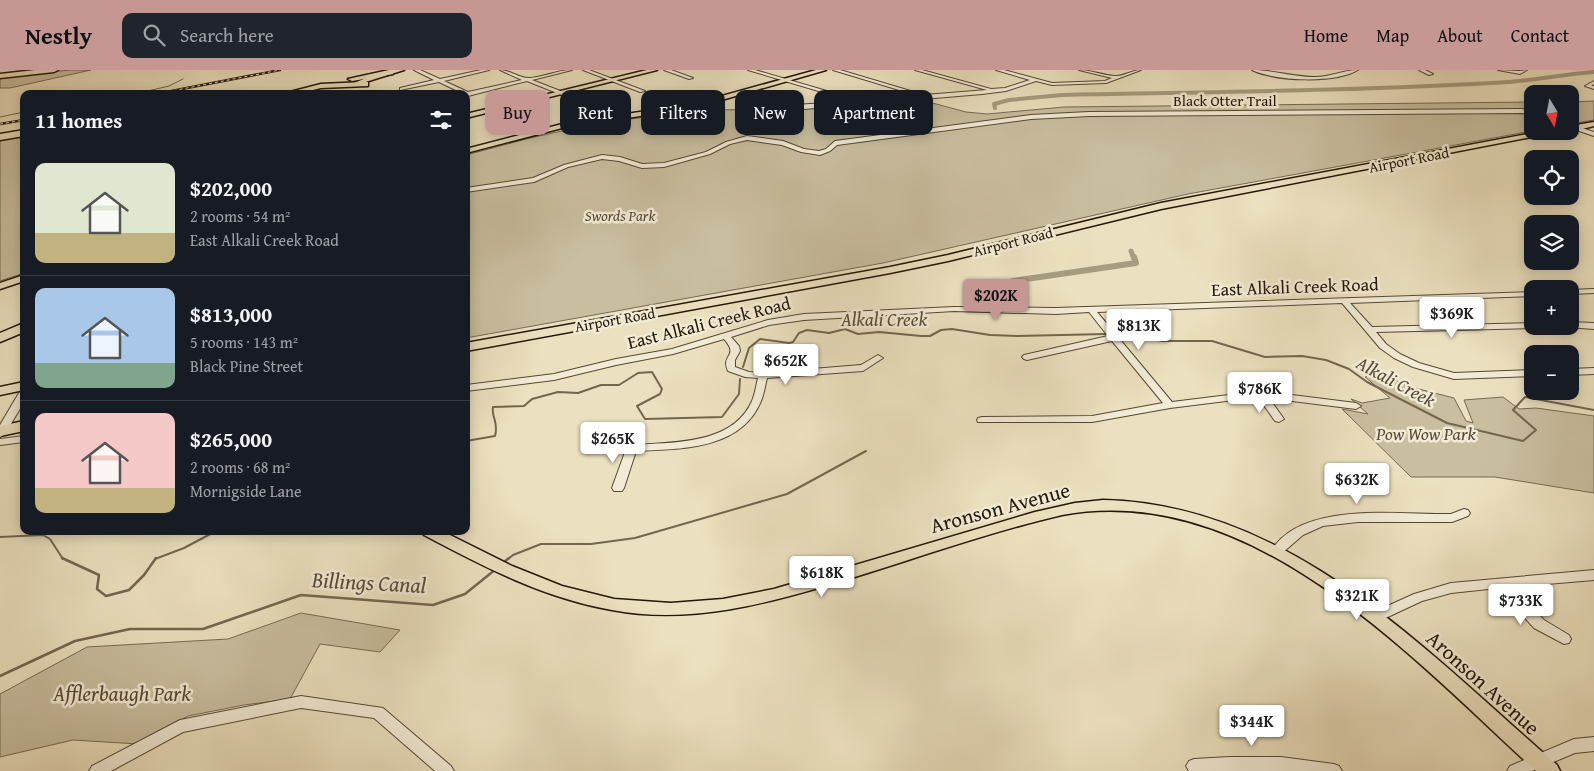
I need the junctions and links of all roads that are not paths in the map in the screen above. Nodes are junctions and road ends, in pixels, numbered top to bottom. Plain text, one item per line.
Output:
1 (54, 70) edge
2 (403, 70) edge
3 (416, 70) edge
4 (487, 70) edge
5 (502, 70) edge
6 (570, 70) edge
7 (585, 70) edge
8 (654, 70) edge
9 (666, 70) edge
10 (750, 70) edge
11 (823, 70) edge
12 (835, 70) edge
13 (917, 70) edge
14 (998, 70) edge
15 (1081, 70) edge
16 (1138, 70) edge
17 (1254, 70) edge
18 (1282, 70) edge
19 (1356, 70) edge
20 (1422, 70) edge
21 (1500, 70) edge
22 (1525, 70) edge
23 (26, 72) edge
24 (390, 72) junction
25 (1273, 74) junction
26 (1431, 74) dead end
27 (0, 75) edge
28 (691, 78) dead end
29 (1117, 78) junction
30 (528, 80) junction
31 (614, 80) junction
32 (786, 80) junction
33 (1035, 80) junction
34 (438, 81) junction
35 (1594, 82) edge
36 (361, 83) junction
37 (321, 86) junction
38 (312, 88) junction
39 (1594, 88) edge
40 (402, 89) dead end
41 (303, 90) edge
42 (347, 90) edge
43 (352, 90) edge
44 (458, 90) edge
45 (573, 90) edge
46 (751, 90) edge
47 (819, 90) edge
48 (907, 90) edge
49 (641, 91) edge
50 (995, 91) junction
51 (470, 93) edge
52 (560, 93) edge
53 (560, 93) edge
54 (735, 95) edge
55 (933, 96) edge
56 (1524, 112) edge
57 (470, 115) edge
58 (631, 116) edge
59 (1594, 124) edge
60 (560, 127) edge
61 (1579, 127) edge
62 (1579, 130) edge
63 (20, 133) edge
64 (1594, 134) edge
65 (0, 136) edge
66 (1524, 137) edge
67 (470, 150) edge
68 (470, 189) edge
69 (20, 278) edge
70 (0, 284) edge
71 (1594, 291) edge
72 (1579, 292) edge
73 (1524, 294) edge
74 (1344, 302) junction
75 (1092, 310) junction
76 (20, 322) edge
77 (1524, 325) edge
78 (1579, 325) edge
79 (1594, 326) edge
80 (20, 329) edge
81 (1371, 330) junction
82 (0, 331) edge
83 (528, 335) junction
84 (726, 336) junction
85 (0, 338) edge
86 (1113, 338) junction
87 (470, 342) edge
88 (470, 346) edge
89 (1027, 357) dead end
90 (878, 358) dead end
91 (1594, 371) edge
92 (1579, 372) edge
93 (1524, 373) edge
94 (763, 376) junction
95 (20, 387) edge
96 (470, 388) edge
97 (0, 390) edge
98 (1261, 394) junction
99 (20, 400) edge
100 (1170, 405) junction
101 (1356, 406) dead end
102 (1279, 419) dead end
103 (982, 420) dead end
104 (20, 427) edge
105 (0, 434) edge
106 (20, 438) edge
107 (620, 448) dead end
108 (632, 448) junction
109 (618, 488) dead end
110 (1464, 513) dead end
111 (436, 535) edge
112 (1277, 551) junction
113 (1594, 575) edge
114 (1501, 583) junction
115 (1377, 617) junction
116 (1564, 640) dead end
117 (1594, 744) edge
118 (1194, 766) dead end
119 (1544, 766) edge
120 (1311, 768) edge
121 (97, 771) edge
122 (446, 771) edge
123 (1334, 771) edge
124 (1515, 771) edge

1 - 23 highway
2 - 24 main road
2 - 36 main road
3 - 34 street
4 - 34 street
5 - 30 street
6 - 30 street
7 - 31 street
8 - 31 main road
9 - 28 street
10 - 32 street
11 - 32 main road
12 - 48 street
13 - 50 street
14 - 33 street
15 - 29 street
16 - 29 street
17 - 25 street
18 - 25 street
19 - 25 street
20 - 26 street
21 - 22 street
23 - 27 highway
24 - 36 main road
24 - 37 highway
29 - 33 street
30 - 51 street
30 - 52 street
31 - 45 main road
31 - 49 street
32 - 46 main road
32 - 47 street
33 - 50 street
34 - 40 street
34 - 44 street
35 - 39 street
36 - 37 highway
36 - 43 highway
37 - 38 highway
38 - 41 highway
38 - 42 highway
50 - 55 street
53 - 57 main road
54 - 58 main road
56 - 68 street, Black Otter Trail
59 - 61 highway
60 - 67 main road
62 - 64 street
63 - 65 highway
66 - 83 highway, Airport Road
69 - 70 main road
71 - 72 street
73 - 74 street, East Alkali Creek Road
74 - 75 street, East Alkali Creek Road
74 - 81 street
75 - 84 street, East Alkali Creek Road
75 - 86 street
76 - 82 highway
77 - 81 street
78 - 79 street
80 - 85 highway
81 - 93 street
83 - 87 highway
83 - 88 highway, Airport Road
84 - 94 street
84 - 96 street, East Alkali Creek Road
86 - 89 street
86 - 100 street
90 - 94 street
91 - 92 street
94 - 108 street
95 - 97 main road
98 - 100 street
98 - 101 street
98 - 102 street
99 - 105 street
100 - 103 street
104 - 105 highway
105 - 106 street
107 - 108 street
108 - 109 street
110 - 112 street
111 - 112 main road, Aronson Avenue
112 - 115 main road, Aronson Avenue
113 - 114 street
114 - 115 street
114 - 116 street
115 - 119 main road, Aronson Avenue
117 - 119 street
118 - 120 street
119 - 124 street
120 - 123 street
121 - 122 street

